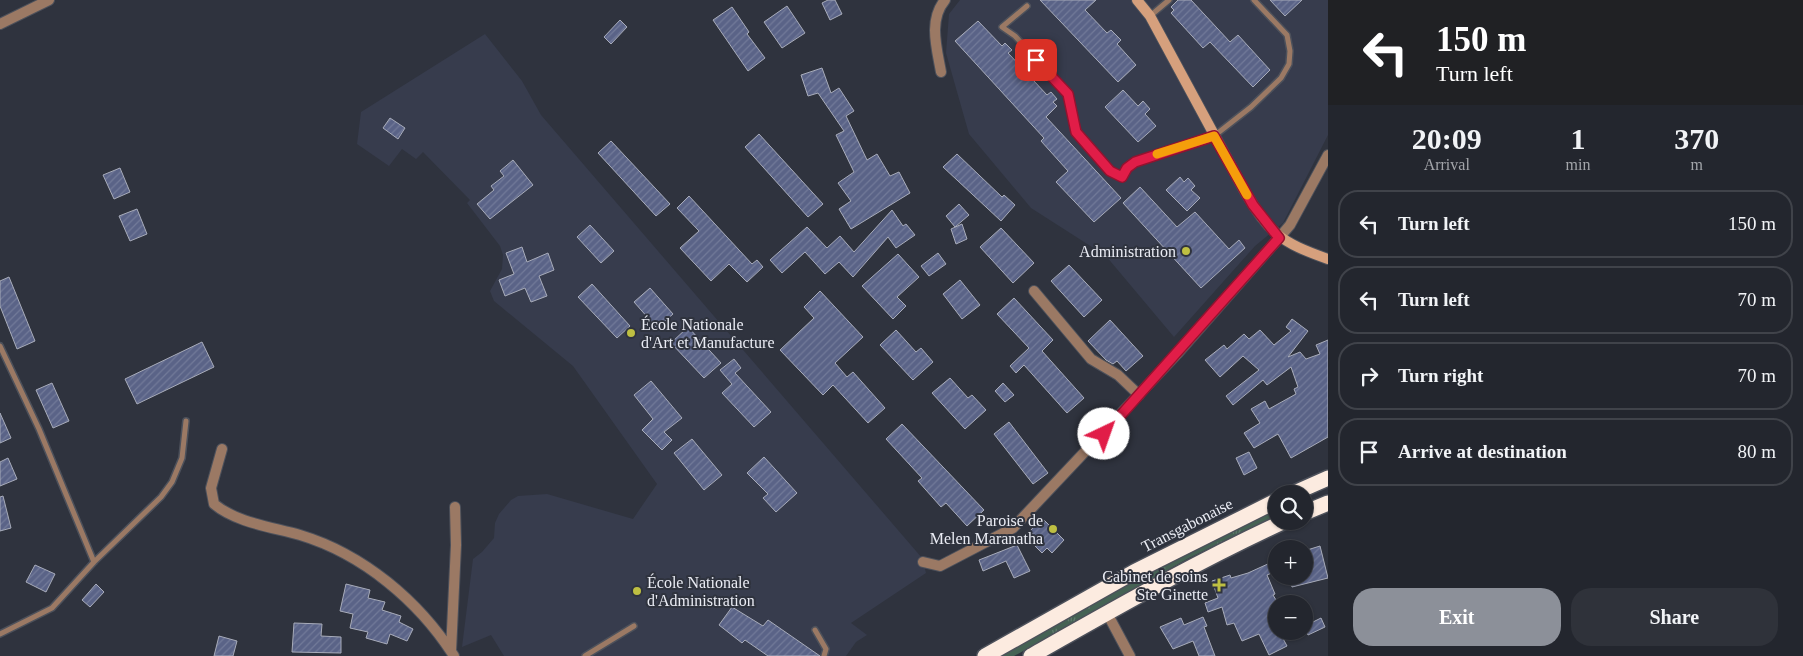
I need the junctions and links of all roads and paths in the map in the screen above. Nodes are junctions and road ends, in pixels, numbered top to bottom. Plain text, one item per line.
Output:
1 (49, 0) edge
2 (946, 0) edge
3 (1137, 0) edge
4 (1168, 0) edge
5 (1254, 0) edge
6 (1027, 6) dead end
7 (1150, 16) junction
8 (0, 24) edge
9 (942, 72) dead end
10 (1214, 136) junction
11 (1328, 155) edge
12 (1279, 238) junction
13 (1328, 259) edge
14 (1034, 291) dead end
15 (0, 346) edge
16 (1139, 395) junction
17 (186, 421) dead end
18 (222, 449) dead end
19 (1328, 478) edge
20 (1312, 485) edge
21 (1328, 503) edge
22 (1268, 505) edge
23 (455, 507) dead end
24 (1313, 509) edge
25 (1268, 529) edge
26 (94, 562) junction
27 (923, 562) dead end
28 (1107, 613) junction
29 (634, 626) dead end
30 (815, 630) dead end
31 (0, 634) edge
32 (452, 654) edge
33 (585, 656) edge
34 (824, 656) edge
35 (985, 656) edge
36 (1031, 656) edge
37 (1130, 656) edge

1 - 8 street
2 - 9 street
3 - 7 street
4 - 7 lane
5 - 10 lane
6 - 10 lane
7 - 10 street
10 - 12 street
11 - 12 street
12 - 13 street
12 - 16 street
14 - 16 street
15 - 26 lane
16 - 27 street
17 - 26 lane
18 - 32 street
19 - 20 highway
21 - 24 highway
22 - 35 highway, Transgabonaise
23 - 32 street
25 - 28 highway
26 - 31 lane
28 - 36 highway
28 - 37 street
29 - 33 lane
30 - 34 lane

